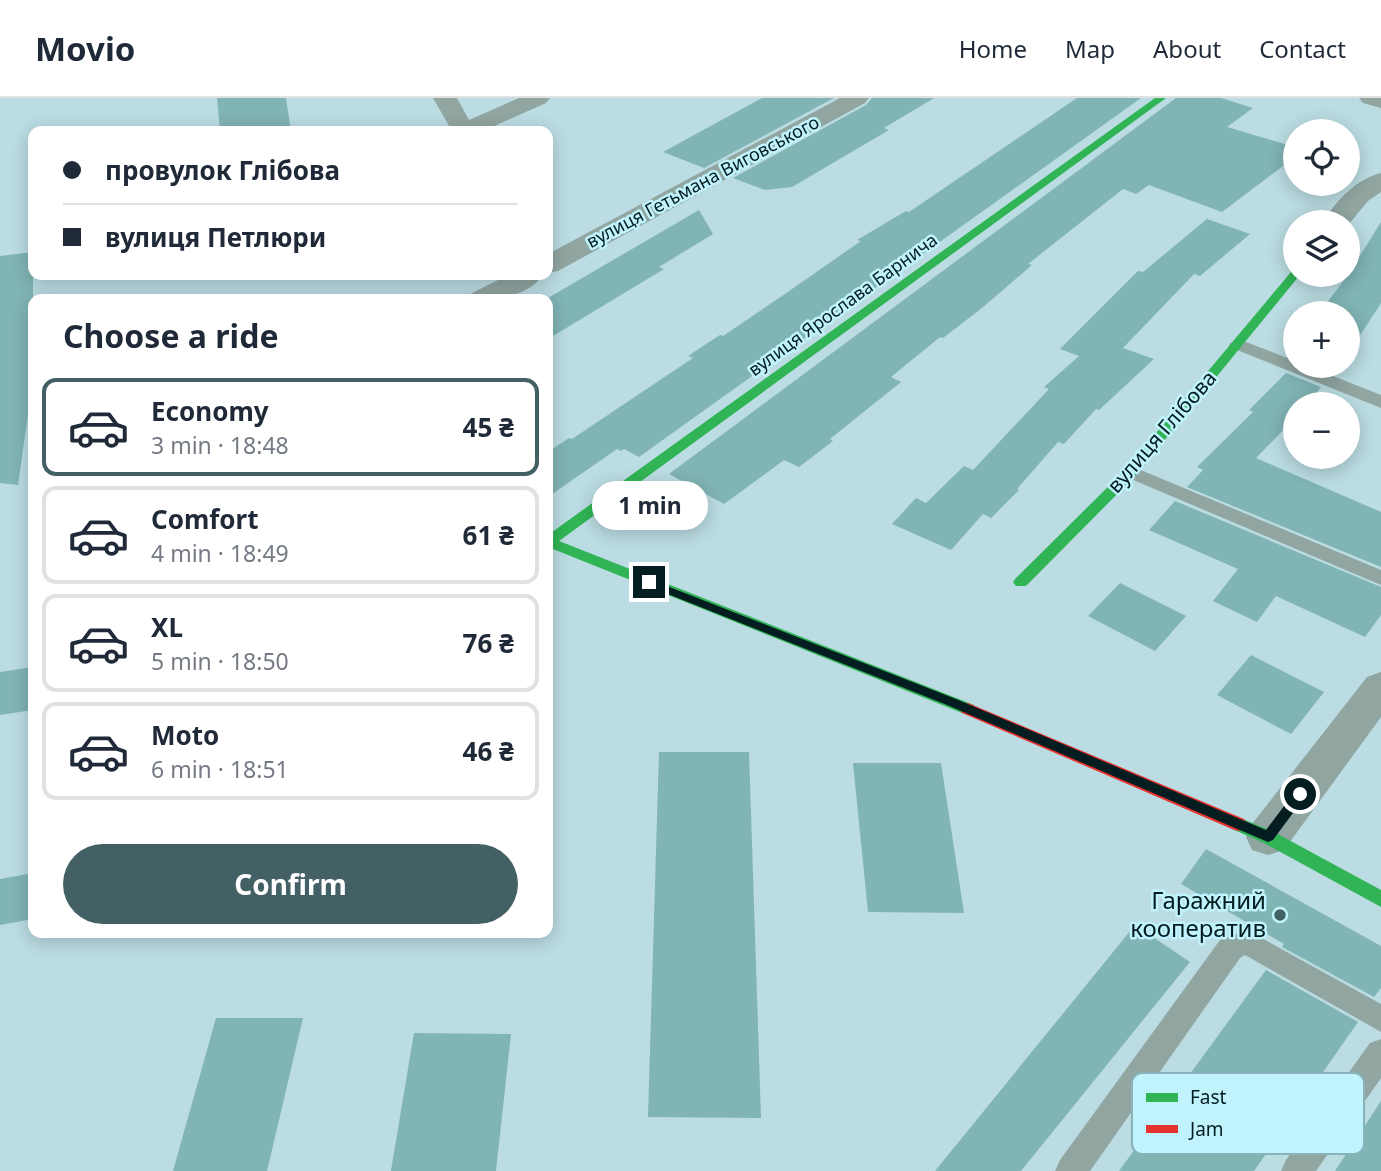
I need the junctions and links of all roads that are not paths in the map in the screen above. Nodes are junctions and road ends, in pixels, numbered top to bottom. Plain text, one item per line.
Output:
1 (445, 98) edge
2 (538, 98) edge
3 (857, 98) edge
4 (1161, 98) edge
5 (1371, 98) edge
6 (1381, 101) edge
7 (461, 126) edge
8 (475, 126) edge
9 (1381, 181) edge
10 (1346, 210) edge
11 (553, 262) edge
12 (519, 280) edge
13 (1284, 287) edge
14 (492, 294) edge
15 (1238, 344) junction
16 (1381, 402) edge
17 (1131, 472) junction
18 (553, 538) edge
19 (553, 544) edge
20 (1381, 578) edge
21 (1021, 582) dead end
22 (1381, 687) edge
23 (1268, 836) junction
24 (1381, 899) edge
25 (1381, 1019) edge
26 (1381, 1053) edge
27 (1142, 1073) edge
28 (1364, 1077) edge
29 (1132, 1087) edge
30 (1309, 1154) edge
31 (1072, 1171) edge
32 (1297, 1171) edge

1 - 7 street
2 - 8 street
3 - 11 street, вулиця Гетьмана Виговського
4 - 18 street, вулиця Ярослава Барнича
5 - 6 street
9 - 10 street
12 - 14 street
13 - 15 street, вулиця Глібова
15 - 16 lane
15 - 17 street, вулиця Глібова
17 - 20 lane
17 - 21 street, вулиця Глібова
19 - 23 street
22 - 23 street
23 - 24 street
25 - 27 lane
26 - 28 lane
29 - 31 lane
30 - 32 lane

